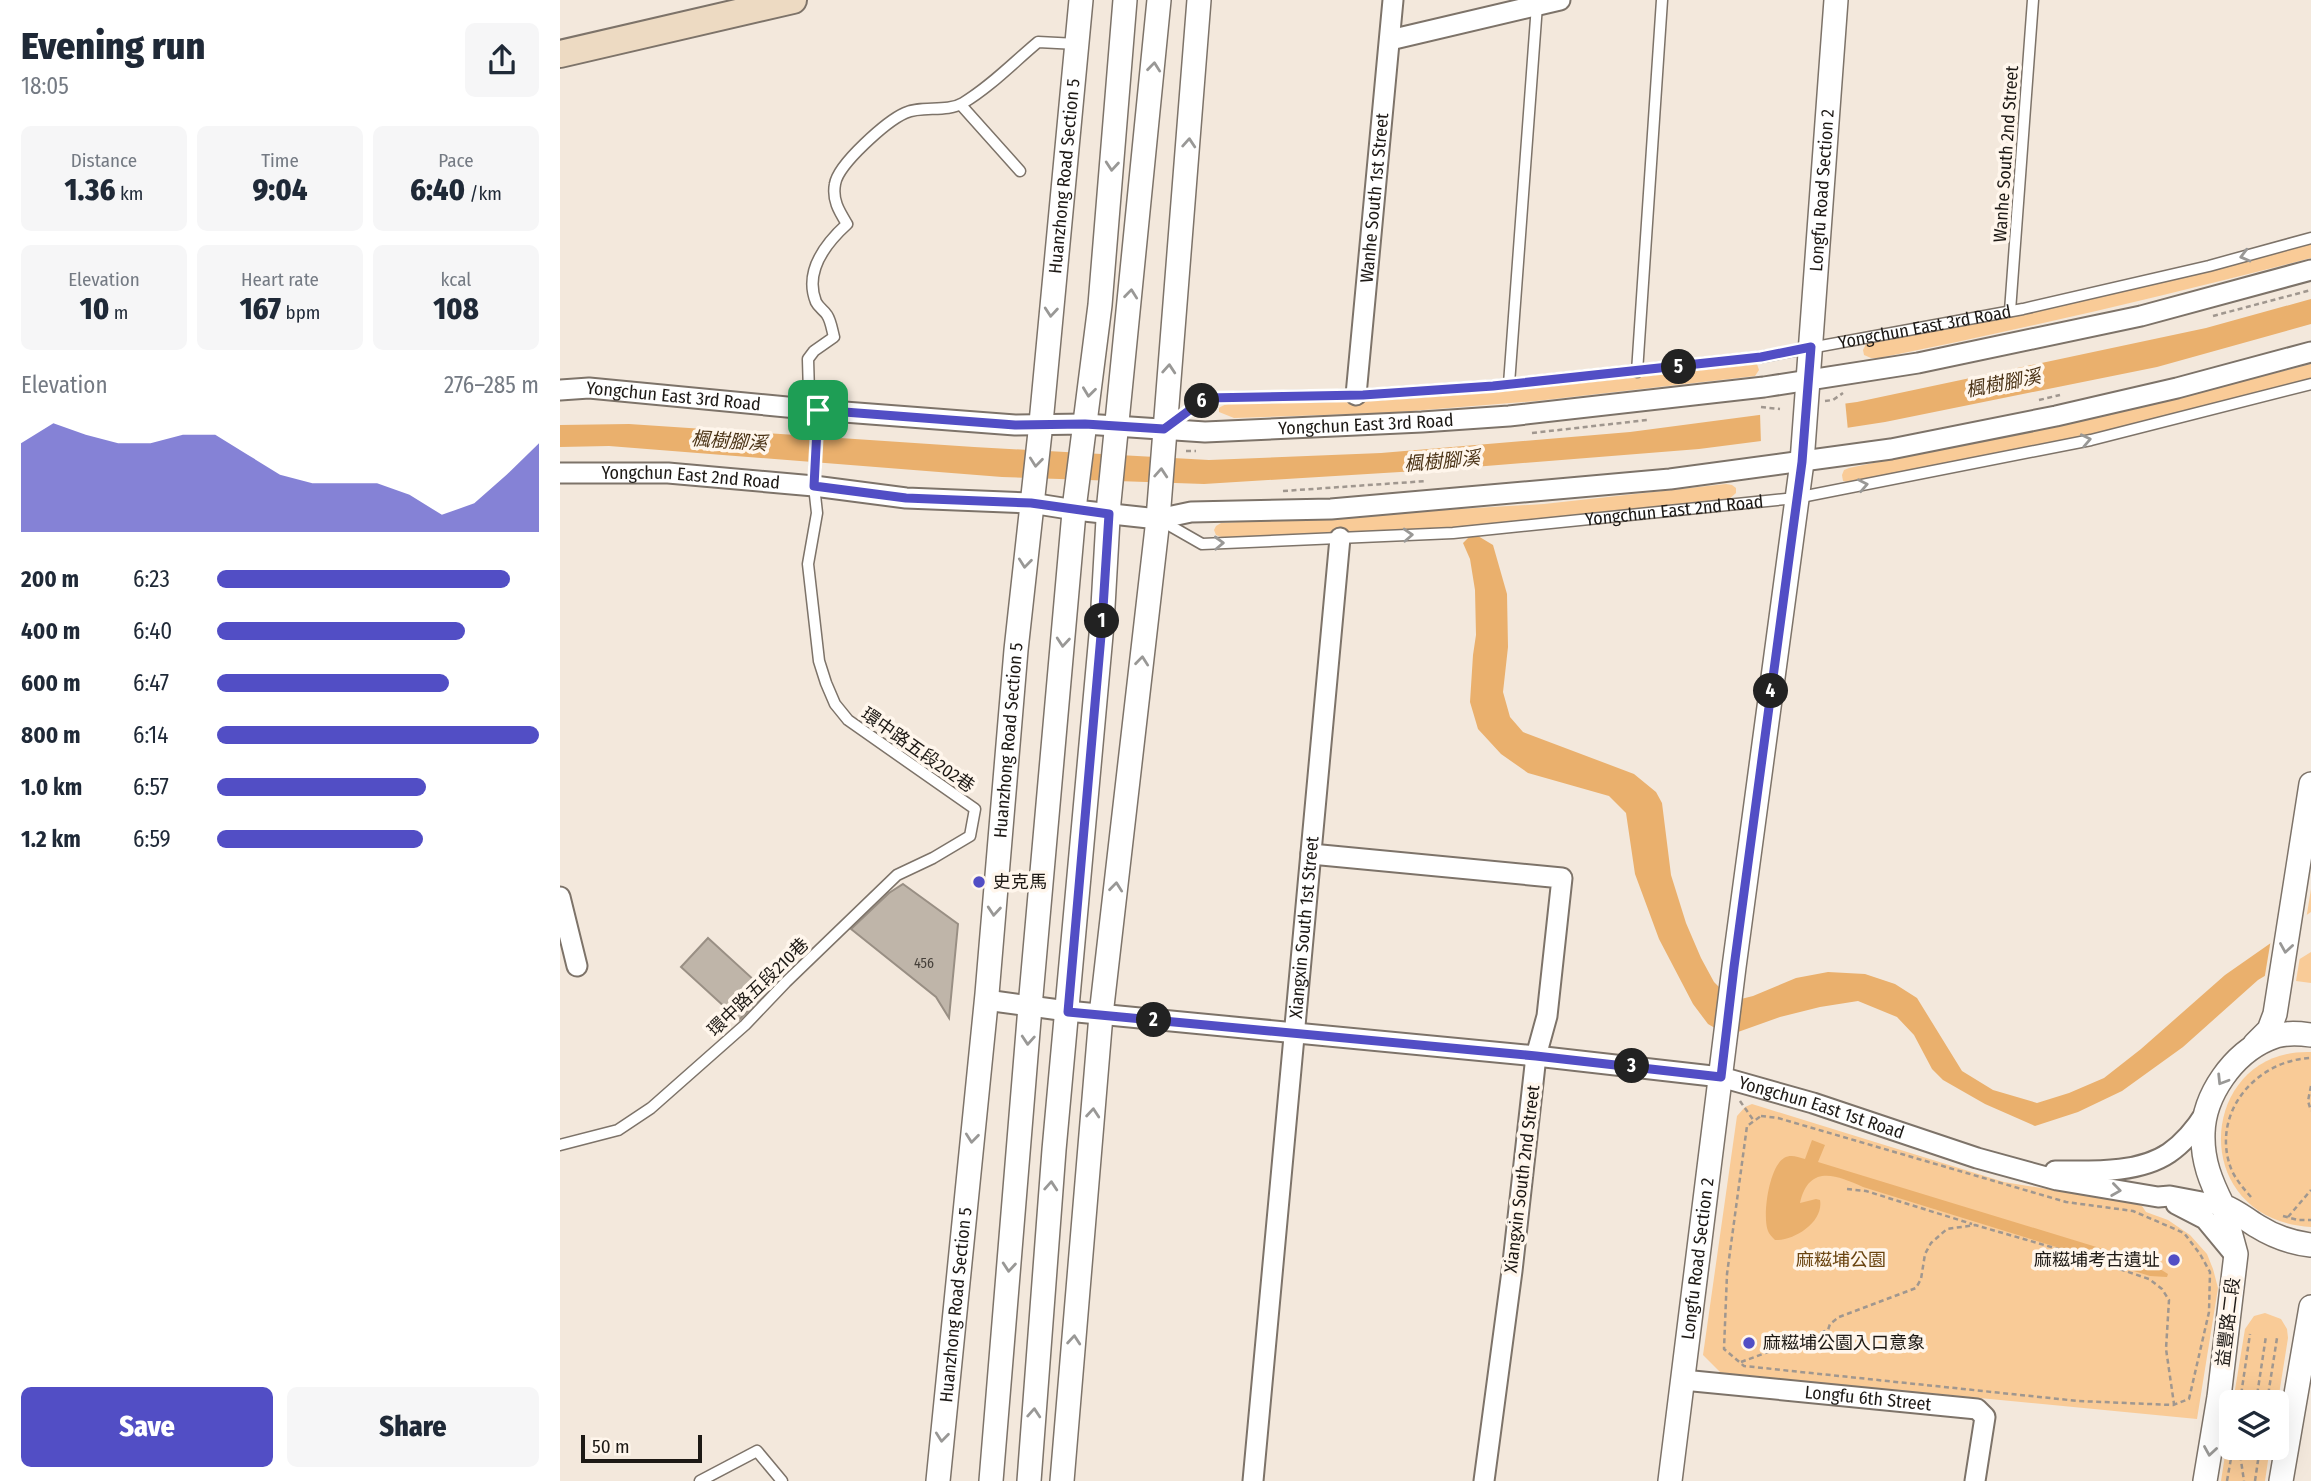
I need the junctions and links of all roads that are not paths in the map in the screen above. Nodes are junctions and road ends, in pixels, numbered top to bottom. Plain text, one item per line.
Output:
1 (793, 0) edge
2 (1082, 0) edge
3 (1125, 0) edge
4 (1159, 0) edge
5 (1199, 0) edge
6 (1393, 0) edge
7 (1560, 0) edge
8 (1662, 0) edge
9 (1836, 0) edge
10 (2033, 0) edge
11 (1537, 5) junction
12 (1390, 40) junction
13 (1078, 44) junction
14 (560, 54) edge
15 (961, 105) junction
16 (1020, 171) dead end
17 (2311, 238) edge
18 (2311, 270) edge
19 (2010, 311) junction
20 (1811, 347) junction
21 (2311, 352) edge
22 (1637, 372) junction
23 (1809, 379) junction
24 (1509, 384) junction
25 (2311, 384) edge
26 (560, 390) edge
27 (1356, 395) junction
28 (818, 410) junction
29 (1040, 426) junction
30 (1085, 428) junction
31 (1117, 430) junction
32 (1164, 433) junction
33 (1802, 462) junction
34 (560, 473) edge
35 (814, 486) junction
36 (1796, 498) junction
37 (1032, 499) junction
38 (1075, 506) junction
39 (1109, 508) junction
40 (1158, 514) junction
41 (1340, 538) junction
42 (2311, 784) edge
43 (970, 836) joint
44 (1311, 854) junction
45 (560, 897) edge
46 (577, 966) dead end
47 (986, 1000) junction
48 (1030, 1007) junction
49 (1068, 1012) junction
50 (1101, 1015) junction
51 (1295, 1034) junction
52 (2311, 1035) edge
53 (2248, 1051) junction
54 (1536, 1056) junction
55 (1721, 1077) junction
56 (2207, 1110) junction
57 (560, 1145) edge
58 (2026, 1171) junction
59 (2158, 1197) junction
60 (2223, 1206) junction
61 (2311, 1245) edge
62 (2236, 1256) junction
63 (2311, 1307) edge
64 (1683, 1380) junction
65 (699, 1481) edge
66 (782, 1481) edge
67 (938, 1481) edge
68 (991, 1481) edge
69 (1029, 1481) edge
70 (1062, 1481) edge
71 (1253, 1481) edge
72 (1483, 1481) edge
73 (1670, 1481) edge
74 (1975, 1481) edge
75 (2205, 1481) edge
76 (2281, 1481) edge

1 - 14 main road
2 - 13 street, Huanzhong Road Section 5
3 -> 30 street
31 -> 4 street
32 -> 5 street
6 - 12 street, Wanhe South 1st Street
7 - 11 street
8 - 22 lane
9 - 20 street, Longfu Road Section 2
10 - 19 lane, Wanhe South 2nd Street
11 - 12 street
11 - 24 lane
12 - 27 street, Wanhe South 1st Street
13 - 15 lane
13 -> 29 street, Huanzhong Road Section 5
15 - 16 lane
15 - 28 lane
17 -> 19 lane, Yongchun East 3rd Road
18 - 23 street, Yongchun East 3rd Road
19 - 20 lane, Yongchun East 3rd Road
20 - 22 lane, Yongchun East 3rd Road
20 - 23 street, Longfu Road Section 2
21 - 33 street, Yongchun East 2nd Road
22 - 24 lane, Yongchun East 3rd Road
23 - 32 street, Yongchun East 3rd Road
23 - 33 street, Longfu Road Section 2
24 - 27 lane, Yongchun East 3rd Road
36 -> 25 lane, Yongchun East 2nd Road
26 - 28 street, Yongchun East 3rd Road
27 - 32 lane, Yongchun East 3rd Road
28 - 29 street, Yongchun East 3rd Road
28 - 35 lane
29 - 30 street, Yongchun East 3rd Road
29 -> 37 street, Huanzhong Road Section 5
30 - 31 street, Yongchun East 3rd Road
30 - 38 street
31 - 32 street, Yongchun East 3rd Road
31 - 39 street
40 -> 32 street
33 - 36 street
33 - 40 street, Yongchun East 2nd Road
34 - 35 street, Yongchun East 2nd Road
35 - 37 street, Yongchun East 2nd Road
35 - 43 lane, 環中路五段202巷
41 -> 36 lane, Yongchun East 2nd Road
36 - 55 street, Longfu Road Section 2
37 - 38 street, Yongchun East 2nd Road
37 -> 47 street, Huanzhong Road Section 5
38 - 39 street, Yongchun East 2nd Road
38 -> 48 street
39 - 40 street, Yongchun East 2nd Road
39 - 49 street
40 -> 41 lane, Yongchun East 2nd Road
50 -> 40 street
41 - 44 street, Xiangxin South 1st Street
42 -> 53 street, 益豐路二段
43 - 57 lane, 環中路五段210巷
44 - 51 street, Xiangxin South 1st Street
44 - 54 street, Xiangxin South 2nd Street
45 - 46 street
47 - 48 street, Yongchun East 1st Road
47 -> 67 street, Huanzhong Road Section 5
48 - 49 street, Yongchun East 1st Road
48 -> 68 street
49 - 50 street, Yongchun East 1st Road
69 -> 49 street
50 - 51 street, Yongchun East 1st Road
70 -> 50 street
51 - 54 street, Yongchun East 1st Road
51 - 71 street, Xiangxin South 1st Street
52 - 53 street, 益豐路二段
53 -> 56 street, 益豐路二段
54 - 55 street, Yongchun East 1st Road
54 - 72 street, Xiangxin South 2nd Street
55 - 58 street, Yongchun East 1st Road
55 - 64 street, Longfu Road Section 2
56 - 58 street, Yongchun East 1st Road
56 - 60 street, 益豐路二段
58 -> 59 street, Yongchun East 1st Road
59 - 60 street, Yongchun East 1st Road
59 - 62 street
60 - 61 street
60 - 62 street, 益豐路二段
62 -> 75 street, 益豐路二段
63 - 76 street
64 - 73 street, Longfu Road Section 2
64 - 74 street, Longfu 6th Street
65 - 66 lane

